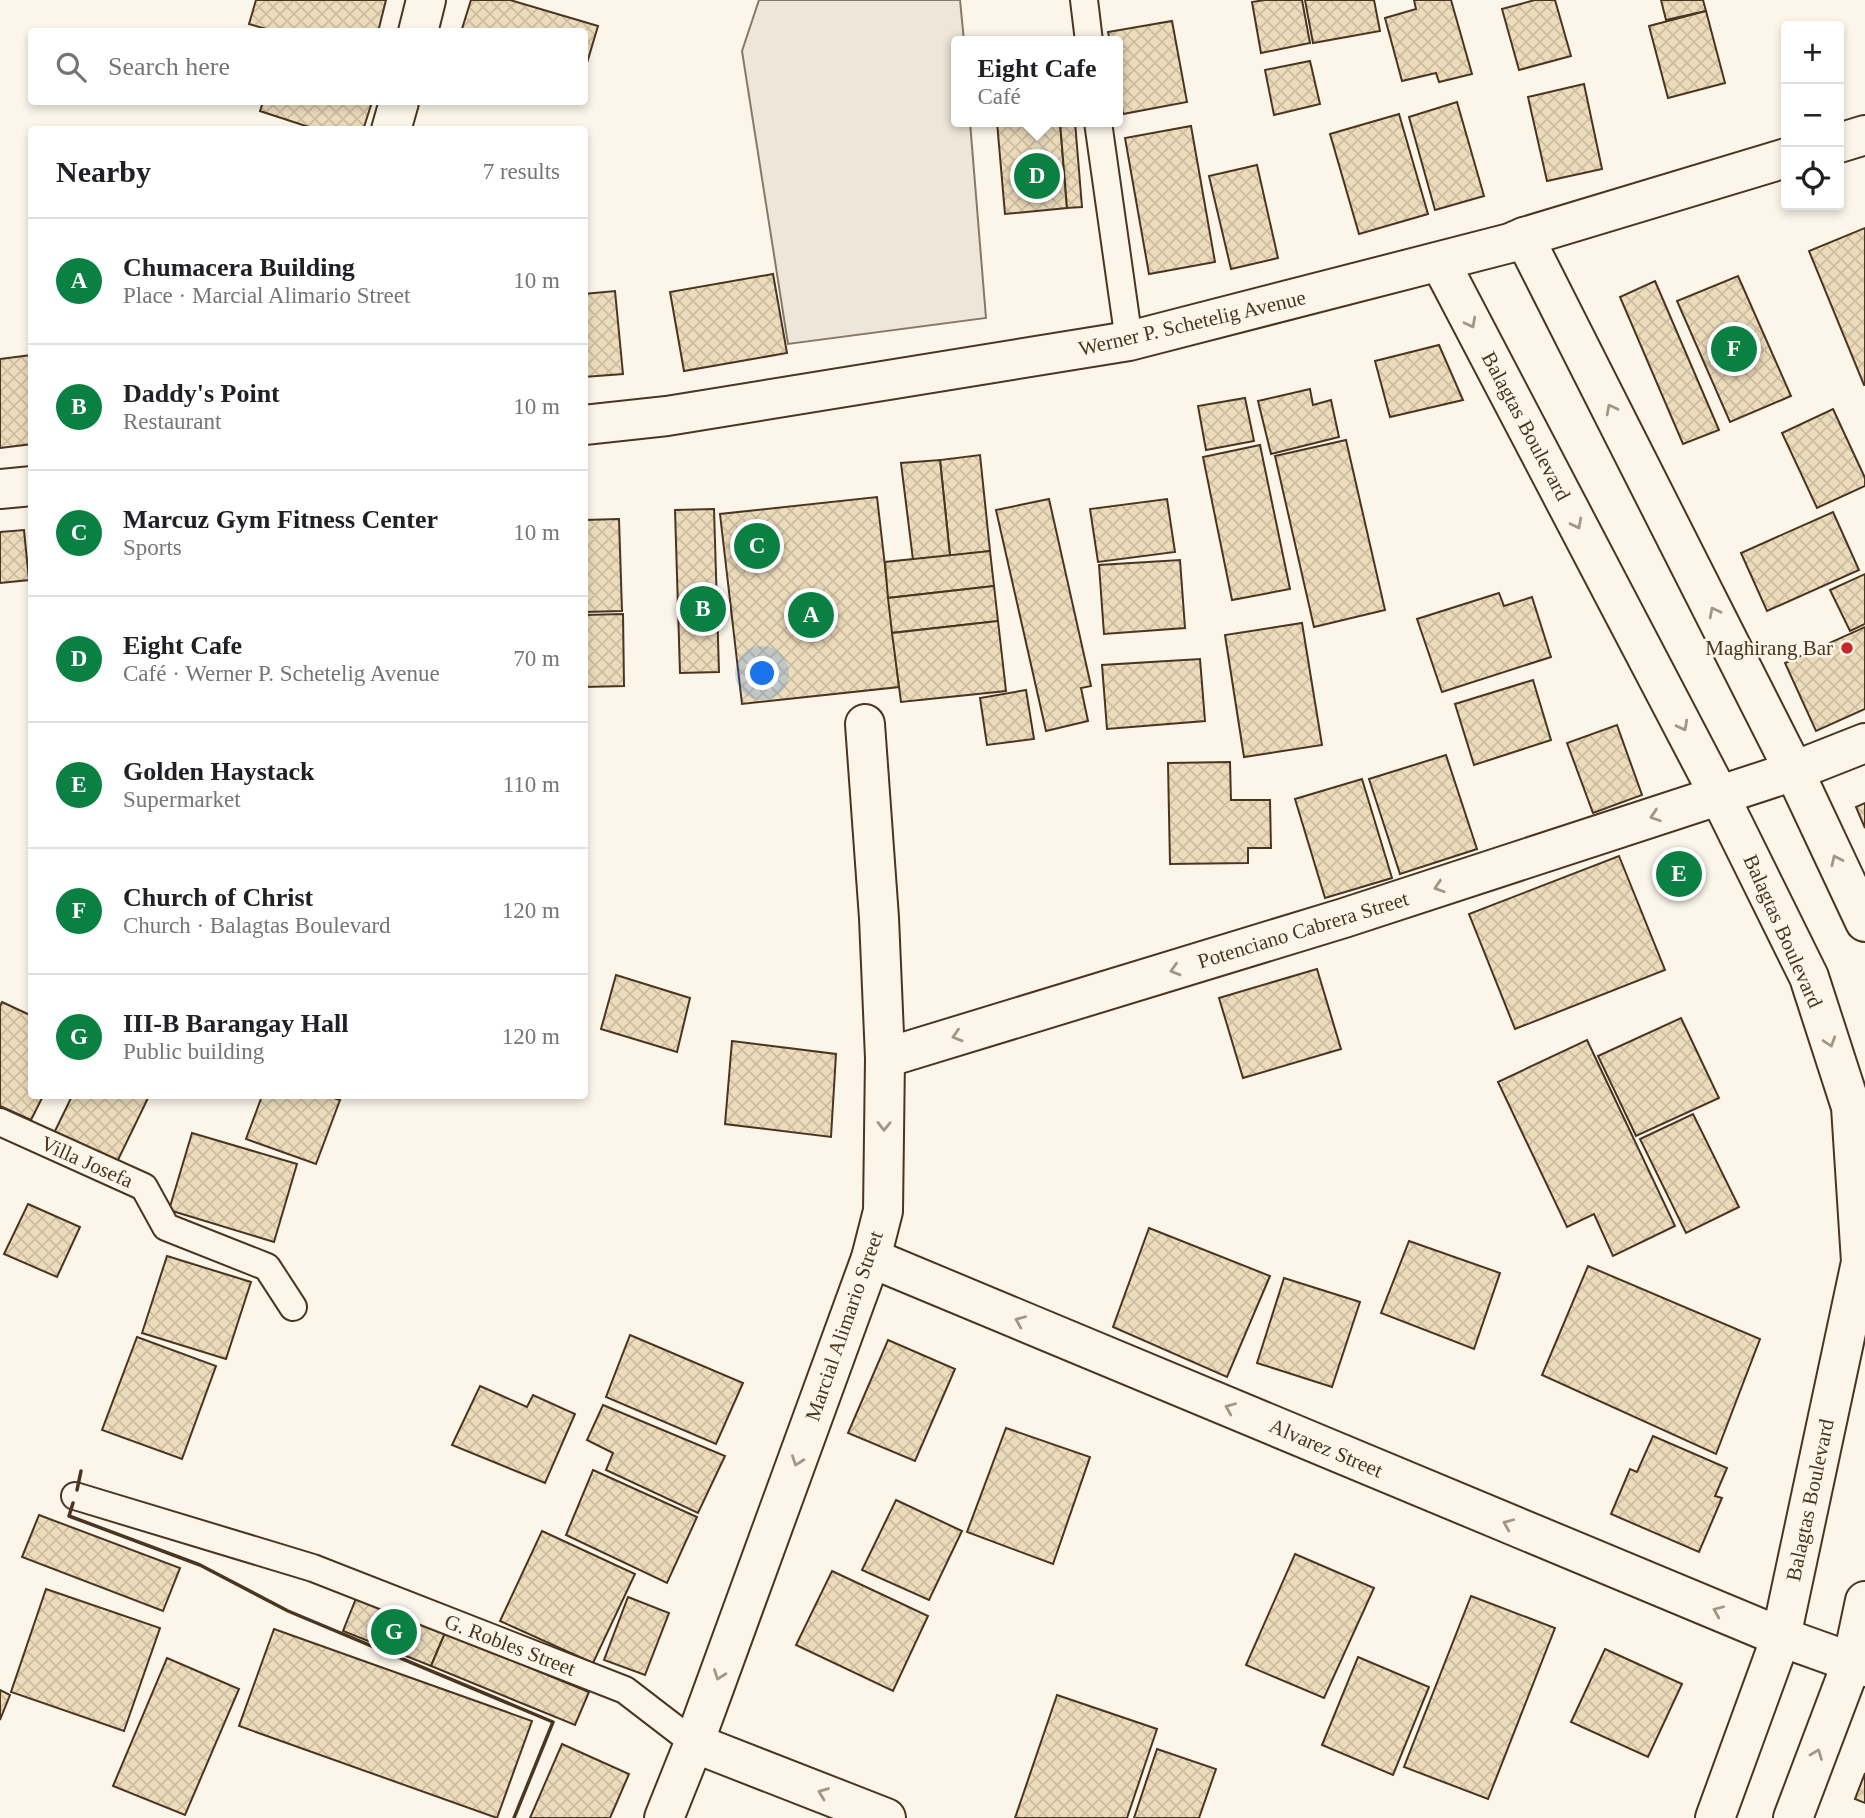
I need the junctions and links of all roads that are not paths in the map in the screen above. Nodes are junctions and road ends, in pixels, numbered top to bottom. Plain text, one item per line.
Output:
1 (426, 0) edge
2 (1084, 0) edge
3 (419, 28) edge
4 (1088, 36) edge
5 (398, 105) edge
6 (392, 126) edge
7 (1099, 127) edge
8 (1865, 135) edge
9 (1844, 141) edge
10 (1781, 160) edge
11 (1524, 237) junction
12 (1440, 262) junction
13 (1129, 341) junction
14 (588, 425) edge
15 (28, 486) edge
16 (0, 489) edge
17 (865, 724) dead end
18 (1865, 743) edge
19 (1794, 771) junction
20 (1719, 795) junction
21 (1865, 922) edge
22 (885, 1058) junction
23 (0, 1122) edge
24 (871, 1258) junction
25 (293, 1307) dead end
26 (75, 1496) dead end
27 (1865, 1601) edge
28 (1781, 1637) junction
29 (1859, 1664) edge
30 (694, 1743) junction
31 (664, 1818) edge
32 (886, 1818) edge
33 (1715, 1818) edge
34 (1793, 1818) edge

1 - 3 main road
2 - 4 lane
5 - 6 main road
7 - 13 lane
8 - 9 main road
10 - 11 main road, Werner P. Schetelig Avenue
11 - 12 main road, Werner P. Schetelig Avenue
19 -> 11 main road
12 - 13 main road, Werner P. Schetelig Avenue
12 -> 20 main road, Balagtas Boulevard
13 - 14 main road, Werner P. Schetelig Avenue
15 - 16 main road
17 - 22 main road, Marcial Alimario Street
18 - 19 main road
19 - 20 main road, Potenciano Cabrera Street
21 -> 19 main road
20 -> 22 main road, Potenciano Cabrera Street
20 -> 28 main road, Balagtas Boulevard
22 -> 24 main road, Marcial Alimario Street
23 - 25 lane, Villa Josefa
28 -> 24 main road, Alvarez Street
24 -> 30 main road, Marcial Alimario Street
26 - 30 lane, G. Robles Street
27 - 29 main road
28 - 29 main road, Alvarez Street
28 - 33 main road, Balagtas Boulevard
34 -> 29 main road
30 - 31 main road, Marcial Alimario Street
32 -> 30 main road, G. Robles Street

